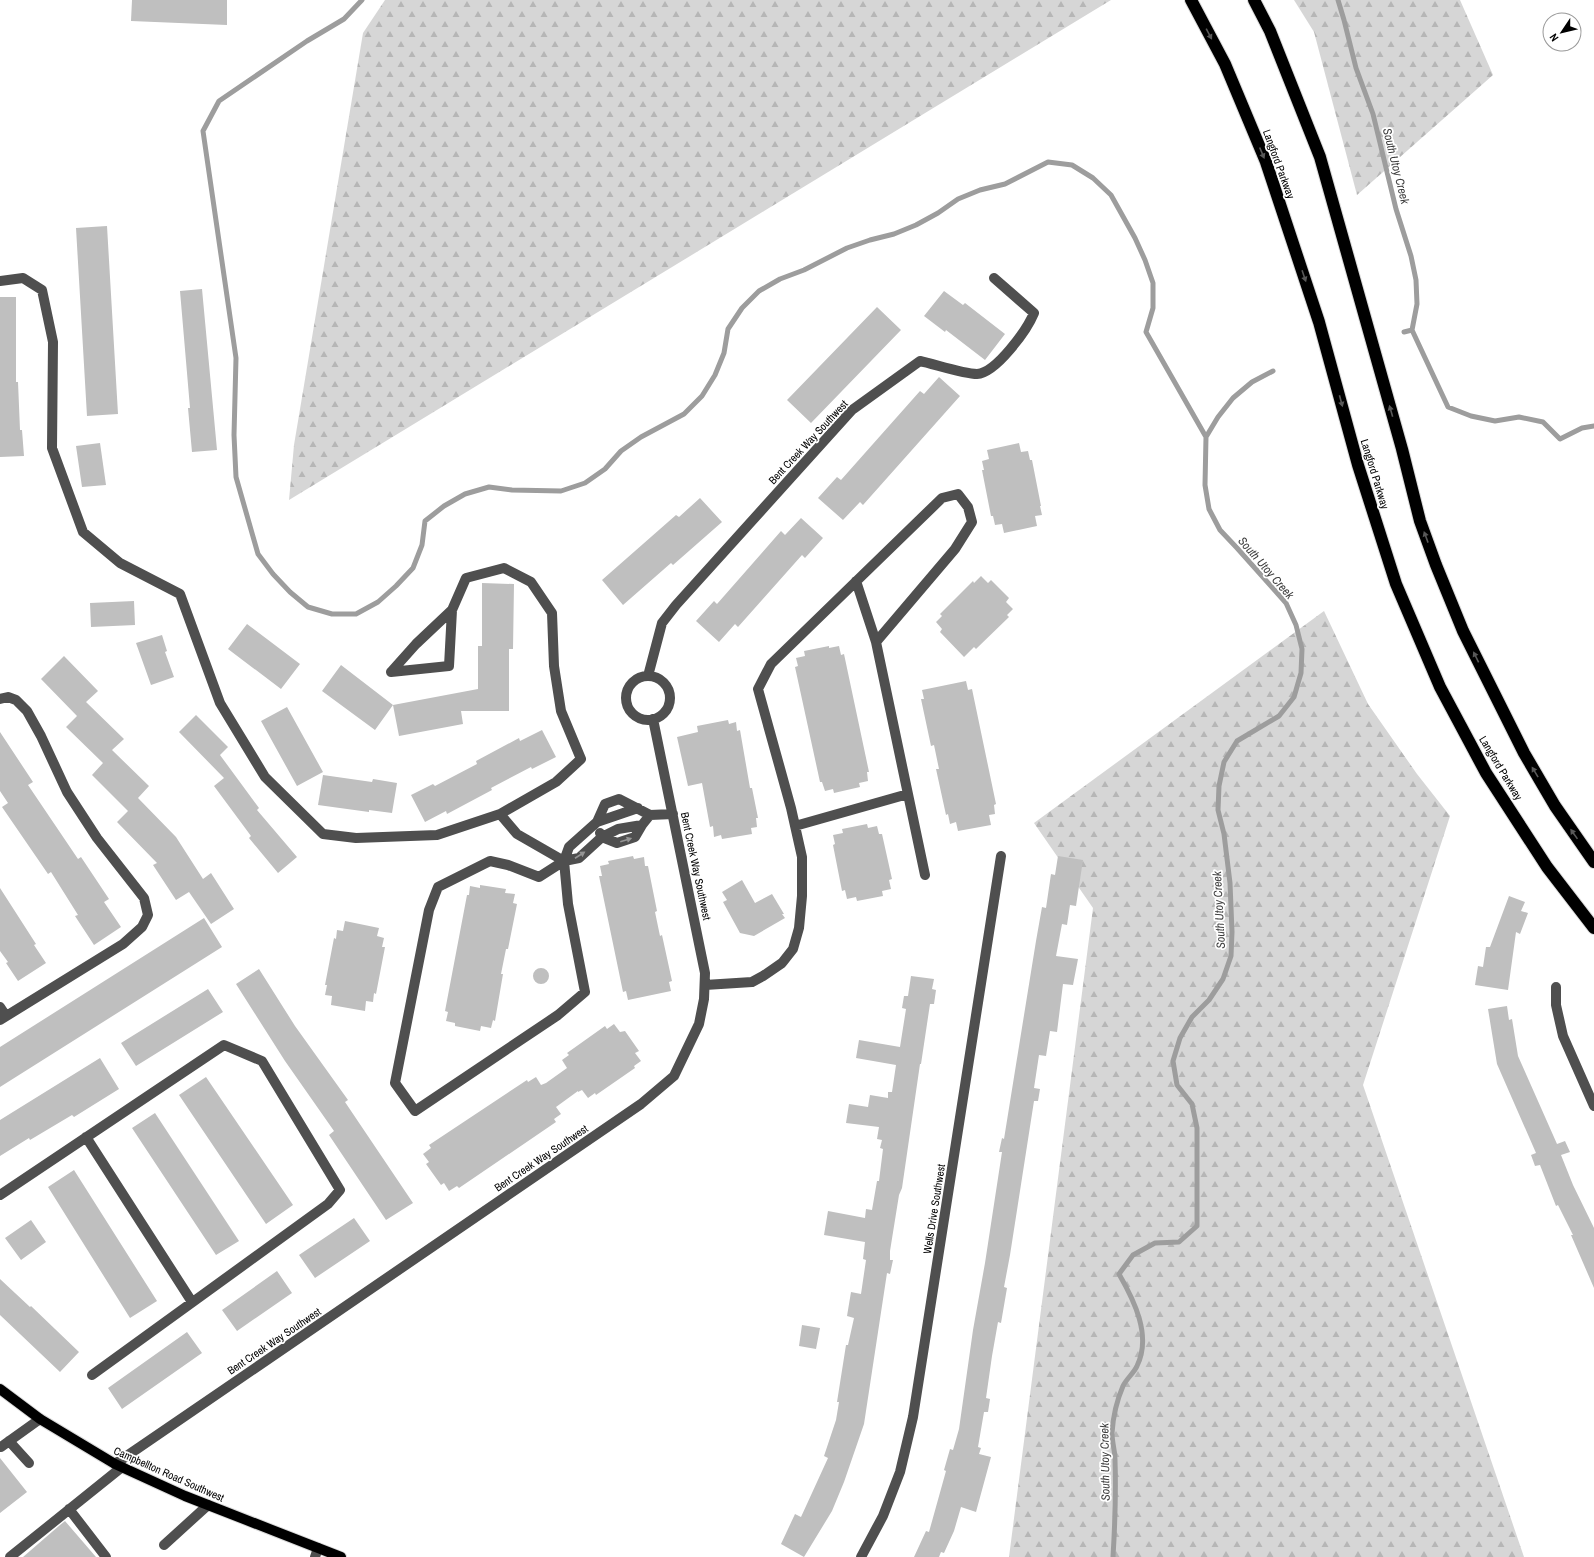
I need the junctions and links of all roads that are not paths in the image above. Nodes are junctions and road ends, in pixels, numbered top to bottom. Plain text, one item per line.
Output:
1 (1191, 0) edge
2 (1254, 0) edge
3 (994, 278) dead end
4 (0, 281) edge
5 (856, 581) junction
6 (452, 610) junction
7 (876, 642) junction
8 (648, 676) junction
9 (0, 699) edge
10 (653, 719) junction
11 (908, 794) junction
12 (638, 808) junction
13 (500, 814) junction
14 (673, 814) junction
15 (650, 815) junction
16 (595, 824) junction
17 (795, 826) junction
18 (602, 837) junction
19 (1001, 856) dead end
20 (564, 861) junction
21 (1594, 862) edge
22 (925, 875) dead end
23 (1594, 928) edge
24 (705, 985) junction
25 (1556, 987) dead end
26 (0, 1007) edge
27 (3, 1018) edge
28 (1594, 1106) edge
29 (86, 1137) junction
30 (0, 1195) edge
31 (192, 1302) junction
32 (92, 1374) dead end
33 (0, 1389) edge
34 (40, 1419) junction
35 (5, 1444) edge
36 (29, 1463) dead end
37 (119, 1465) junction
38 (208, 1505) junction
39 (69, 1509) junction
40 (164, 1545) dead end
41 (316, 1553) edge
42 (10, 1557) edge
43 (106, 1557) edge
44 (341, 1557) edge
45 (861, 1557) edge

1 -> 23 highway, Langford Parkway
21 -> 2 highway
3 - 8 street, Bent Creek Way Southwest
4 - 13 street
5 - 7 street
5 - 7 street
5 - 17 street
6 - 6 street
6 - 13 street
7 - 11 street
8 - 10 street
8 - 10 street
9 - 27 street
10 - 14 street, Bent Creek Way Southwest
11 - 17 street
11 - 22 street
12 - 15 street
12 - 16 street
12 - 16 street
13 - 20 street
14 - 15 street
14 - 24 street, Bent Creek Way Southwest
18 -> 15 street
16 - 18 street
16 - 20 street
17 - 24 street
20 -> 18 street
19 - 45 street, Wells Drive Southwest
20 - 20 street
24 - 37 street, Bent Creek Way Southwest
25 - 28 street
26 - 27 street
29 - 30 street
29 - 31 street
29 - 31 street
31 - 32 street
33 - 34 main road, Campbellton Road Southwest
34 - 35 street
34 - 37 main road, Campbellton Road Southwest
35 - 36 street
37 - 38 main road, Campbellton Road Southwest
37 - 39 street, Bent Creek Way Southwest
38 - 40 street
38 - 41 main road, Campbellton Road Southwest
39 - 42 street, Bent Creek Way Southwest
39 - 43 street
41 - 44 main road, Campbellton Road Southwest

